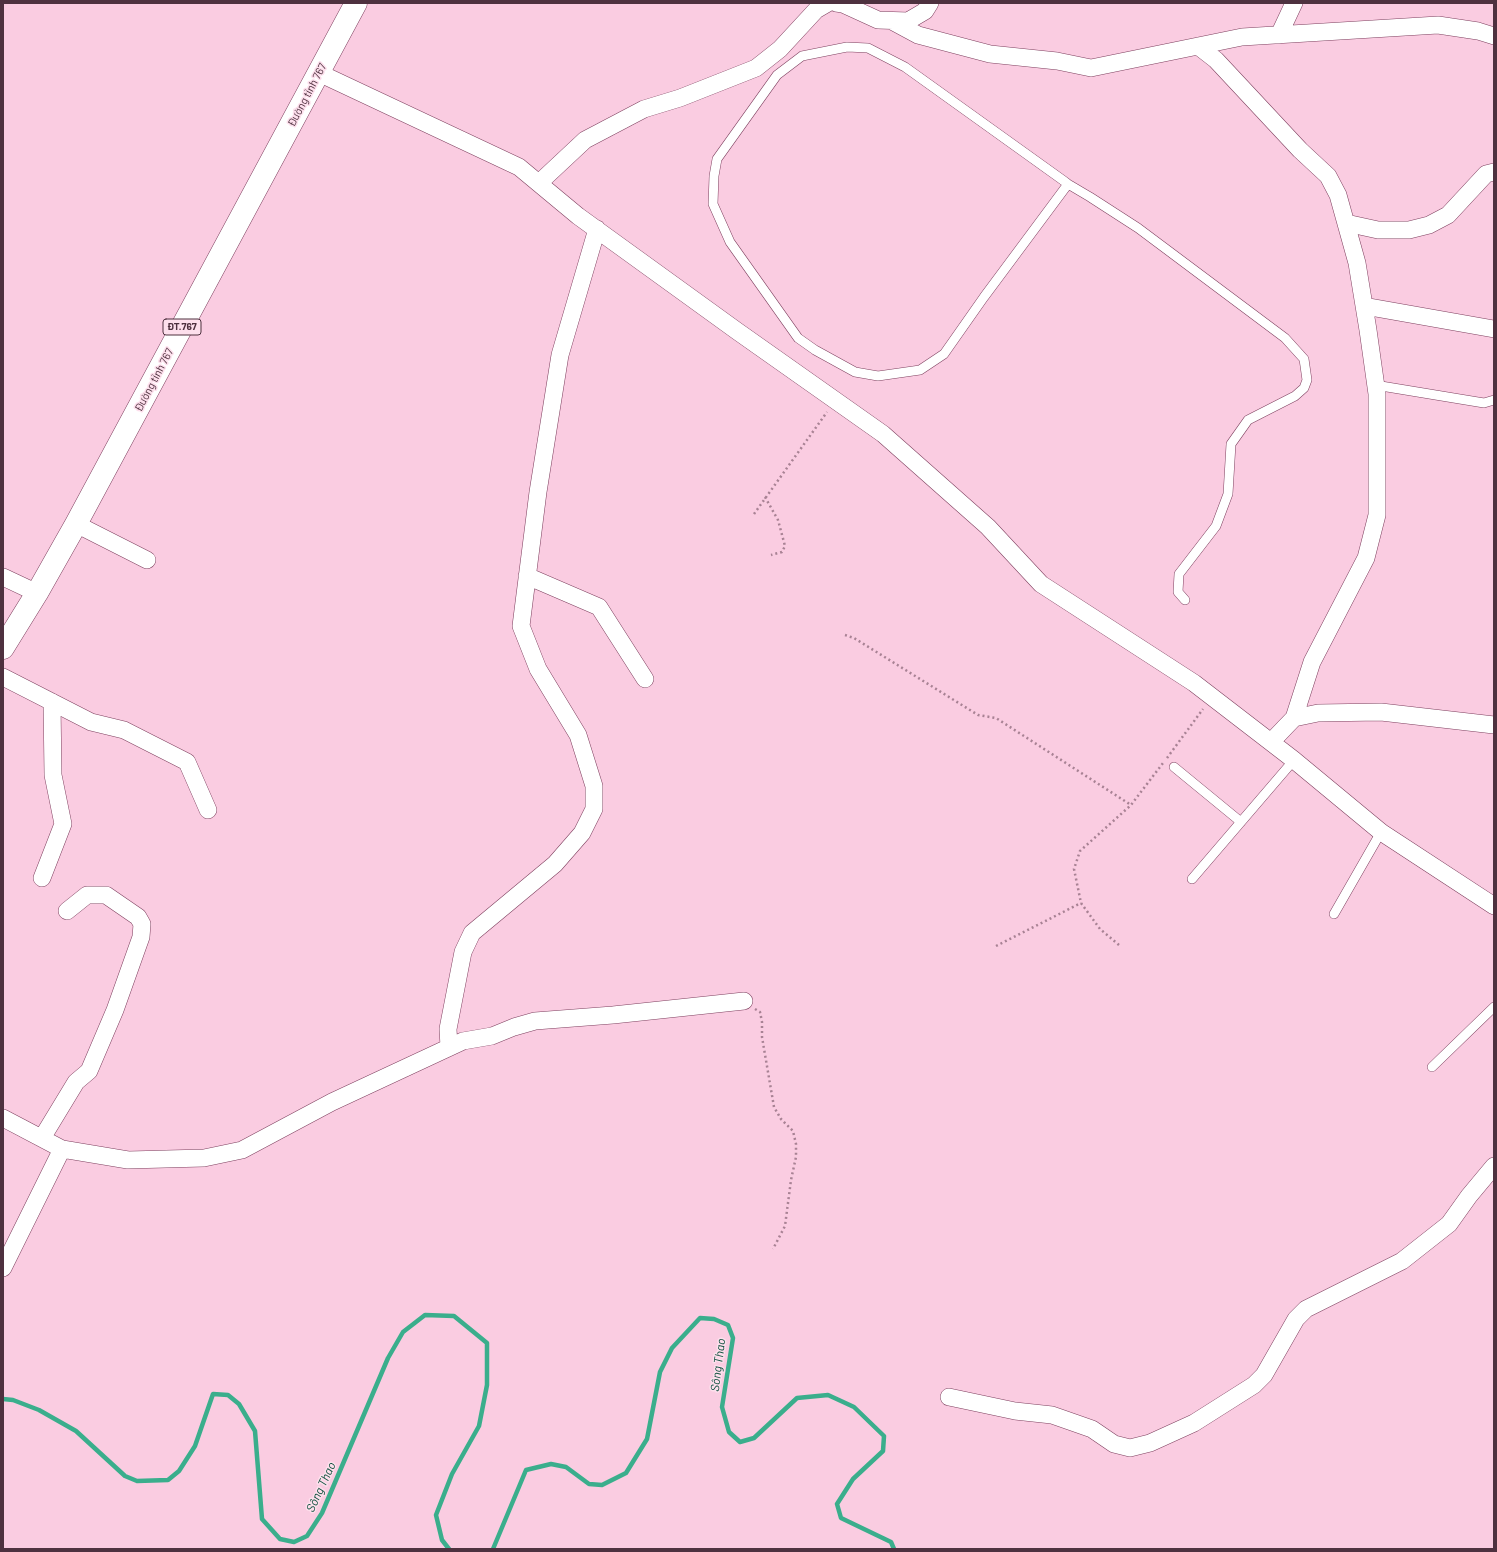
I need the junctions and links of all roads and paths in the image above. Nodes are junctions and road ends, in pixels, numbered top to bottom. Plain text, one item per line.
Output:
1 (356, 3) edge
2 (828, 3) edge
3 (836, 3) edge
4 (930, 3) edge
5 (1294, 3) edge
6 (892, 21) junction
7 (1279, 35) junction
8 (1494, 36) edge
9 (1198, 46) junction
10 (780, 49) junction
11 (319, 73) junction
12 (776, 75) junction
13 (1494, 172) edge
14 (539, 183) junction
15 (1068, 184) junction
16 (1346, 223) junction
17 (596, 229) junction
18 (1364, 306) junction
19 (1494, 329) edge
20 (1375, 385) junction
21 (1494, 400) edge
22 (836, 401) junction
23 (765, 497) junction
24 (754, 514) dead end
25 (76, 524) junction
26 (771, 555) dead end
27 (147, 560) dead end
28 (527, 576) junction
29 (3, 577) edge
30 (37, 593) junction
31 (1185, 600) dead end
32 (845, 635) dead end
33 (3, 648) edge
34 (3, 677) edge
35 (645, 679) dead end
36 (1212, 697) junction
37 (52, 702) junction
38 (1294, 718) junction
39 (1494, 725) edge
40 (1271, 742) junction
41 (1294, 760) junction
42 (1174, 767) dead end
43 (1132, 805) junction
44 (208, 810) dead end
45 (1241, 822) junction
46 (1381, 832) junction
47 (42, 878) dead end
48 (1192, 879) dead end
49 (1081, 902) junction
50 (1494, 906) edge
51 (68, 911) dead end
52 (1334, 914) dead end
53 (1119, 945) dead end
54 (996, 946) dead end
55 (744, 1001) joint
56 (1494, 1007) edge
57 (449, 1047) junction
58 (1432, 1067) dead end
59 (3, 1118) edge
60 (42, 1138) junction
61 (62, 1149) junction
62 (1494, 1166) edge
63 (772, 1250) dead end
64 (3, 1268) edge
65 (949, 1397) dead end

1 - 11 main road, Đường tỉnh 767 / ĐT.767
2 - 10 street
3 - 6 street
4 - 6 street
5 - 7 street
6 - 9 street
7 - 8 street
7 - 9 street
9 - 16 street
10 - 12 lane
10 - 14 street
11 - 14 street
11 - 25 main road, Đường tỉnh 767 / ĐT.767
12 - 15 lane
12 - 15 lane
13 - 16 street
14 - 17 street
15 - 31 lane
16 - 18 street
17 - 22 street
17 - 28 street
18 - 19 street
18 - 20 street
20 - 21 lane
20 - 38 street
22 - 23 path
22 - 36 street
23 - 24 path
23 - 26 path
25 - 27 street
25 - 30 main road, Đường tỉnh 767 / ĐT.767
28 - 35 street
28 - 57 street
29 - 30 street
30 - 33 main road, Đường tỉnh 767 / ĐT.767
32 - 43 path
34 - 37 street
36 - 40 street
36 - 43 path
37 - 44 street
37 - 47 street
38 - 39 street
38 - 40 street
40 - 41 street
41 - 45 lane
41 - 46 street
42 - 45 lane
43 - 49 path
45 - 48 lane
46 - 50 street
46 - 52 lane
49 - 53 path
49 - 54 path
51 - 60 street
55 - 57 street
55 - 63 path
56 - 58 lane
57 - 61 street
59 - 60 street
60 - 61 street
61 - 64 street
62 - 65 street

